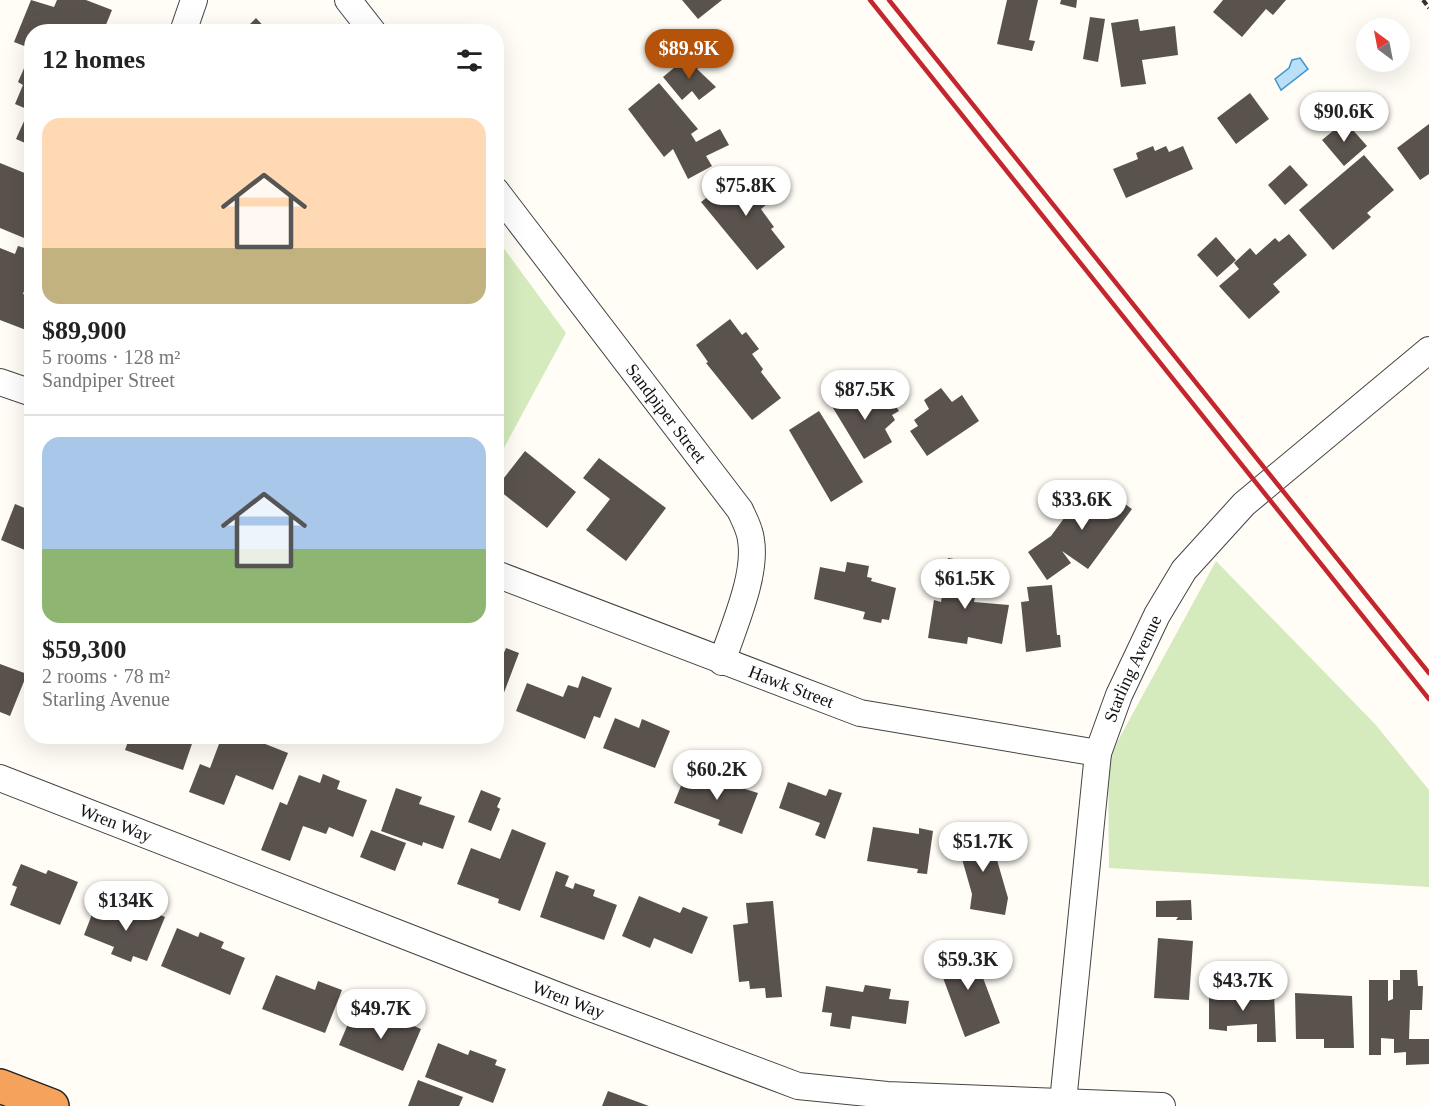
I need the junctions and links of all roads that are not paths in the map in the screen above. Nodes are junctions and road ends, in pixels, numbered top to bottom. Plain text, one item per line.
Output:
1 (194, 0) edge
2 (348, 0) edge
3 (186, 24) edge
4 (367, 24) edge
5 (504, 201) edge
6 (1429, 350) edge
7 (0, 382) edge
8 (24, 390) edge
9 (504, 577) edge
10 (723, 662) junction
11 (1098, 753) junction
12 (0, 778) edge
13 (0, 1086) edge
14 (1063, 1102) junction
15 (52, 1106) edge
16 (1162, 1106) edge

1 - 3 street
2 - 4 street
5 - 10 street, Sandpiper Street
6 - 11 street, Starling Avenue
7 - 8 street
9 - 10 street, Hawk Street
10 - 11 street, Hawk Street
11 - 14 street, Starling Avenue
12 - 14 street, Wren Way
13 - 15 highway
14 - 16 street, Wren Way

